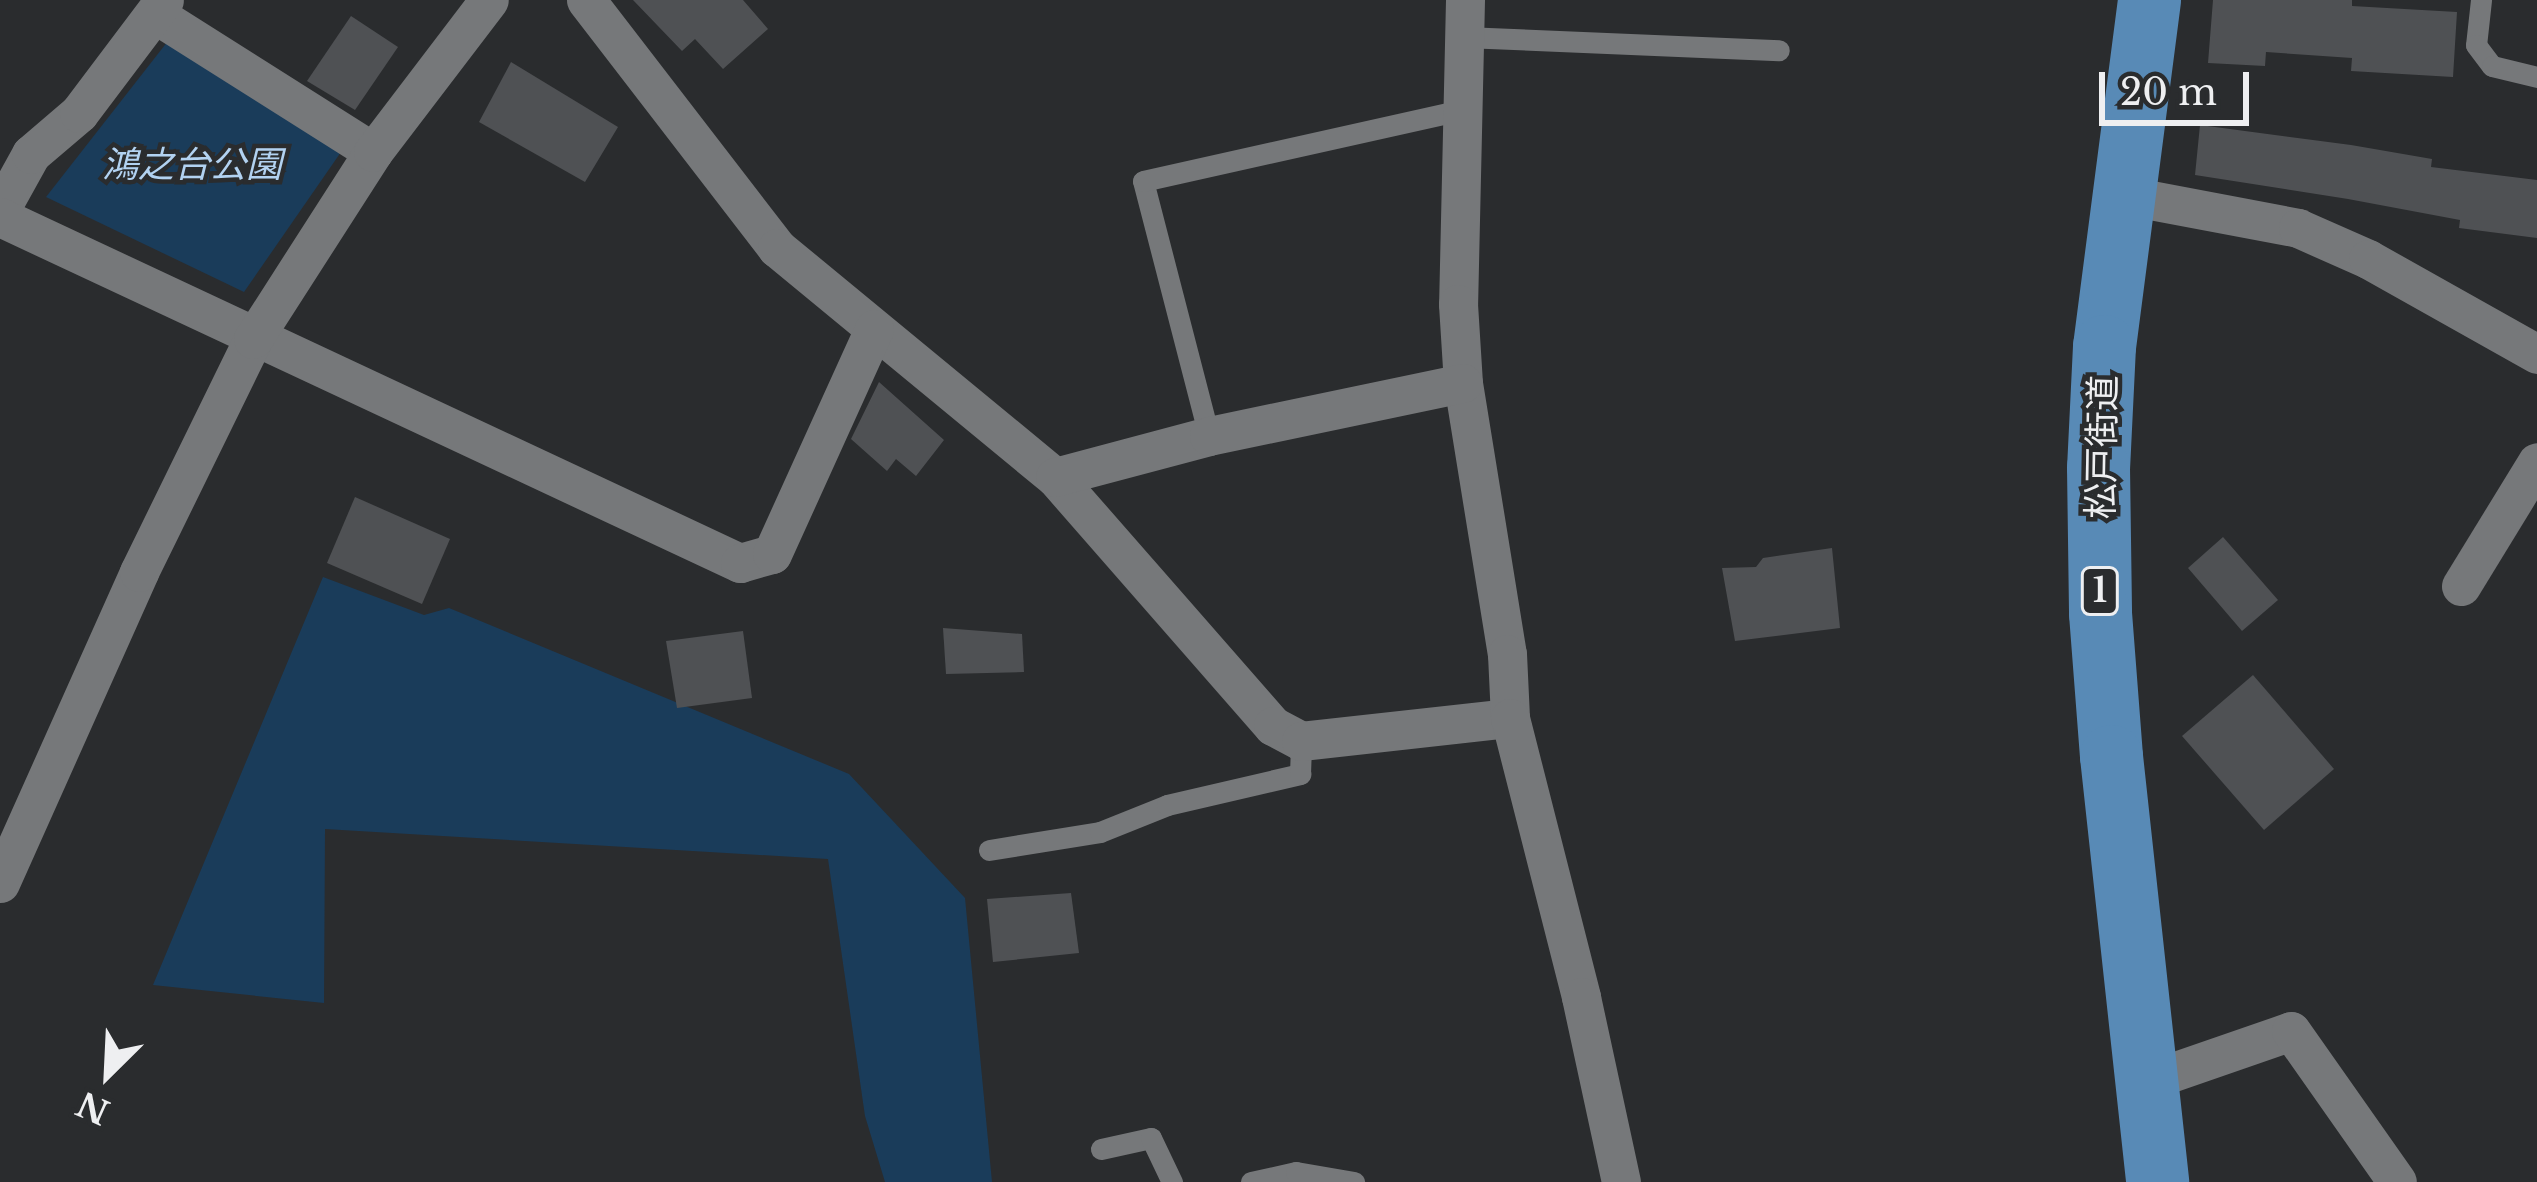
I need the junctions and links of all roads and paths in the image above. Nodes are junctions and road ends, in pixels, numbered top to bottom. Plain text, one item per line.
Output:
1 (489, 0) edge
2 (586, 0) edge
3 (2149, 0) edge
4 (2481, 0) edge
5 (159, 7) edge
6 (1464, 19) edge
7 (1780, 50) dead end
8 (2537, 77) edge
9 (1461, 110) junction
10 (373, 152) junction
11 (2124, 195) junction
12 (0, 213) edge
13 (874, 328) junction
14 (253, 339) junction
15 (2537, 354) edge
16 (1462, 383) junction
17 (1209, 436) junction
18 (2537, 462) edge
19 (1055, 477) junction
20 (2461, 586) dead end
21 (1510, 718) junction
22 (1301, 741) junction
23 (989, 850) dead end
24 (0, 883) edge
25 (2147, 1082) junction
26 (1100, 1149) dead end
27 (1172, 1182) edge
28 (1251, 1182) edge
29 (1354, 1182) edge
30 (1621, 1182) edge
31 (2157, 1182) edge
32 (2397, 1182) edge

1 - 10 street
2 - 13 street
3 - 11 main road, 松戸街道 / 1
4 - 8 lane
5 - 10 street
5 - 12 street
6 - 7 lane
6 - 9 street
9 - 16 street
9 - 17 lane
10 - 14 street
11 - 15 street
11 - 25 main road, 松戸街道 / 1
12 - 14 street
13 - 14 street
13 - 19 street
14 - 24 street
16 - 17 street
16 - 21 street
17 - 19 street
18 - 20 street
19 - 22 street
21 - 22 street
21 - 30 street
22 - 23 lane
25 - 31 main road, 松戸街道 / 1
25 - 32 street
26 - 27 lane
28 - 29 lane

